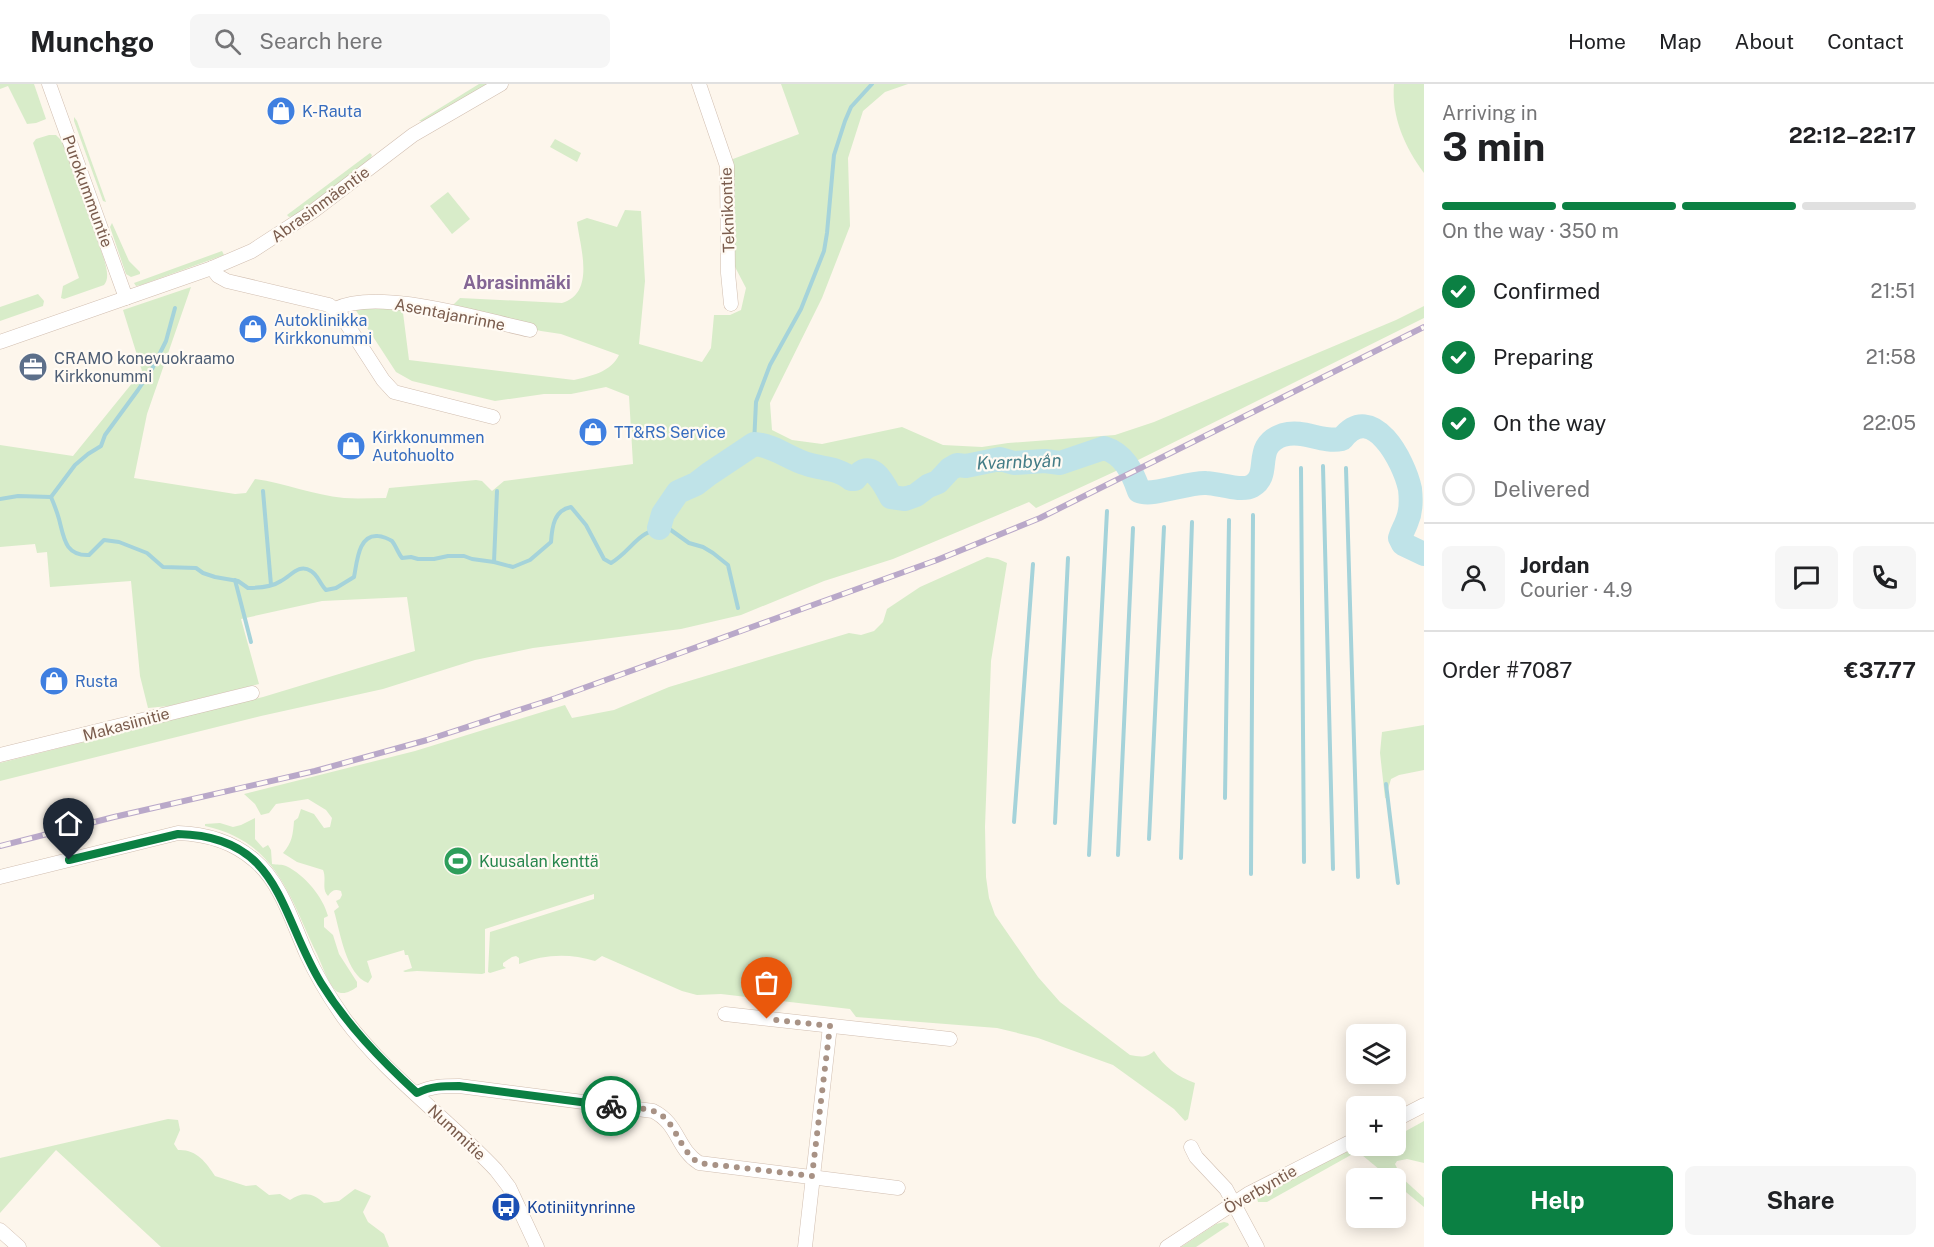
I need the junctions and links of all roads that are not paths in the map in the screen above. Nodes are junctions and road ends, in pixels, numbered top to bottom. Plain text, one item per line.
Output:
1 (49, 84) edge
2 (501, 84) edge
3 (699, 84) edge
4 (212, 268) junction
5 (126, 298) junction
6 (731, 304) dead end
7 (335, 309) junction
8 (530, 330) dead end
9 (0, 342) edge
10 (494, 417) dead end
11 (252, 693) dead end
12 (0, 755) edge
13 (0, 877) edge
14 (726, 1014) dead end
15 (830, 1026) junction
16 (950, 1039) dead end
17 (417, 1093) junction
18 (1424, 1105) edge
19 (1406, 1114) edge
20 (1346, 1144) edge
21 (1191, 1147) dead end
22 (812, 1176) junction
23 (898, 1188) dead end
24 (1233, 1203) junction
25 (0, 1230) edge
26 (19, 1247) edge
27 (537, 1247) edge
28 (805, 1247) edge
29 (1167, 1247) edge
30 (1257, 1247) edge

1 - 5 street, Purokummuntie
2 - 4 street, Abrasinmäentie
3 - 6 street, Teknikontie
4 - 5 street, Abrasinmäentie
4 - 7 street
5 - 9 street, Abrasinmäentie
7 - 8 street, Asentajanrinne
7 - 10 street
11 - 12 street, Makasiinitie
13 - 17 street, Nummitie
14 - 15 street
15 - 16 street
15 - 22 street
17 - 22 street
17 - 27 street, Nummitie
18 - 19 street
20 - 24 street, Överbyntie
21 - 24 street
22 - 23 street
22 - 28 street
24 - 29 street, Överbyntie
24 - 30 street
25 - 26 street

